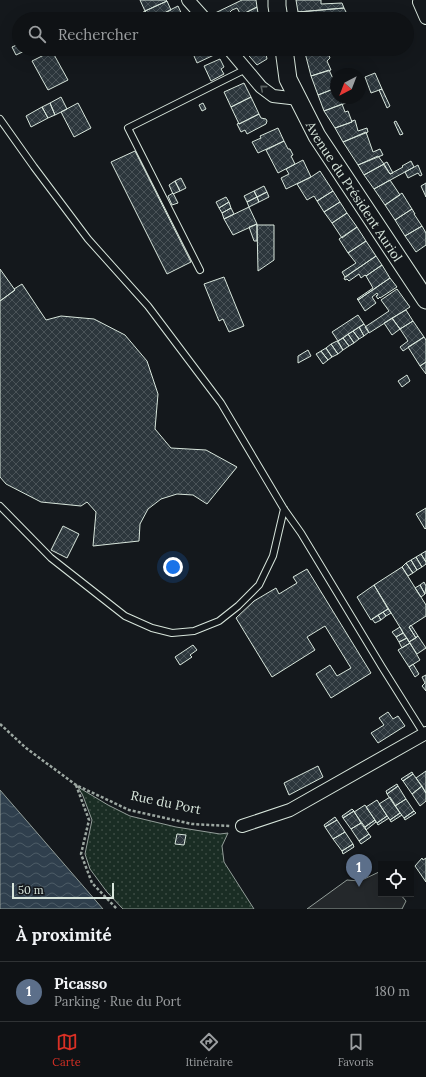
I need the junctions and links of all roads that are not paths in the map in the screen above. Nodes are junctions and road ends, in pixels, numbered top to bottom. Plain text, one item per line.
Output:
1 (188, 0) edge
2 (277, 0) edge
3 (423, 0) edge
4 (199, 12) edge
5 (278, 12) edge
6 (426, 18) edge
7 (235, 56) edge
8 (285, 56) edge
9 (246, 69) junction
10 (299, 99) junction
11 (0, 119) edge
12 (200, 270) dead end
13 (426, 300) edge
14 (0, 506) edge
15 (284, 509) junction
16 (425, 734) edge
17 (242, 826) road end

1 - 4 street
2 - 5 main road
3 - 6 street
7 - 9 street
8 - 10 main road, Avenue du Président Auriol
10 -> 9 street
9 - 12 lane
10 - 13 main road, Avenue du Président Auriol
11 - 15 lane
14 - 15 lane
15 - 16 lane
16 - 17 street

